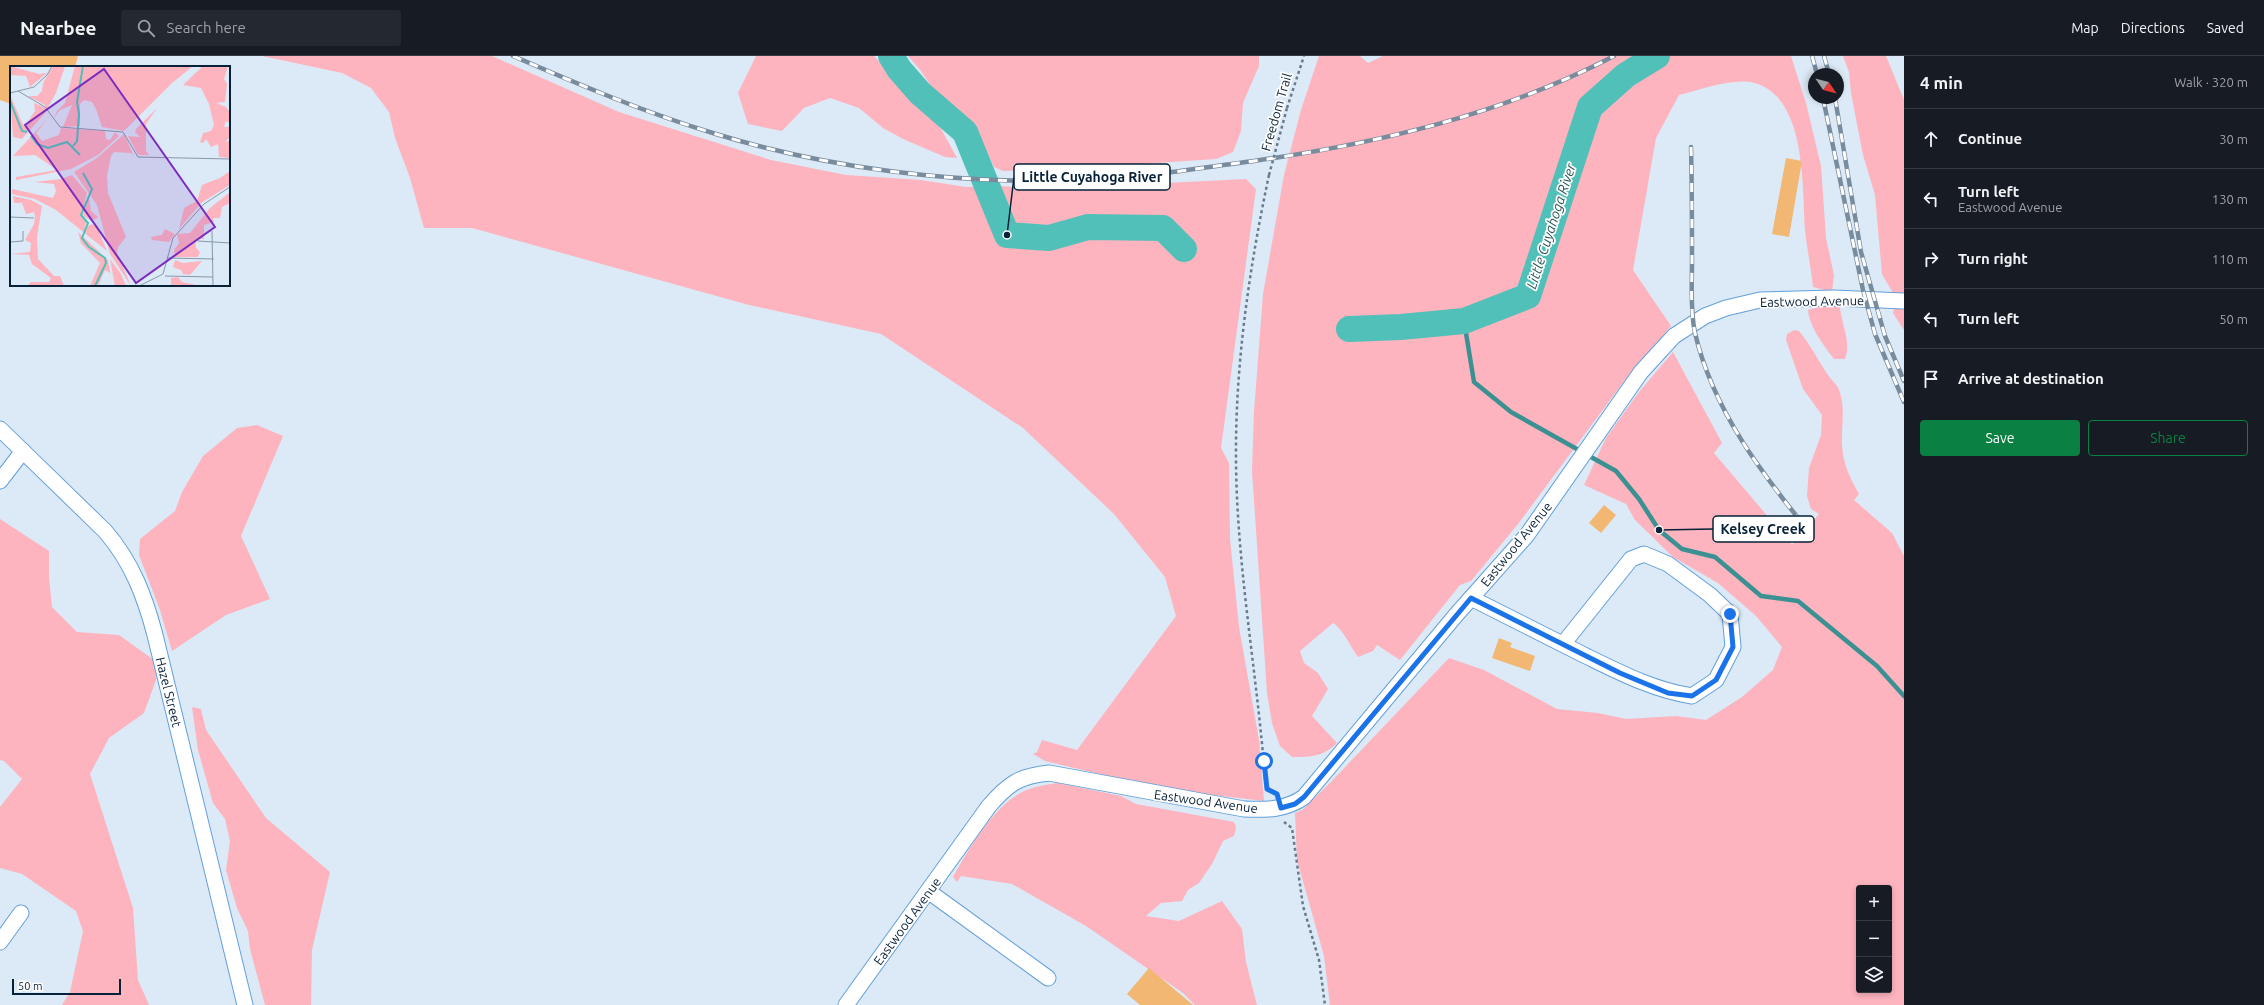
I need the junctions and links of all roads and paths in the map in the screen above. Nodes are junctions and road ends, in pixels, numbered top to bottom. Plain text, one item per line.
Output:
1 (1304, 56) edge
2 (1904, 301) edge
3 (0, 429) edge
4 (23, 451) junction
5 (0, 481) edge
6 (1471, 598) junction
7 (1563, 644) junction
8 (1281, 808) junction
9 (928, 891) junction
10 (21, 913) dead end
11 (0, 942) edge
12 (1048, 978) dead end
13 (246, 1005) edge
14 (846, 1005) edge
15 (1325, 1005) edge

1 - 8 path, Freedom Trail, bridge
2 - 6 street, Eastwood Avenue
3 - 4 street, Hazel Street
4 - 5 street
4 - 13 street, Hazel Street
6 - 7 street
6 - 8 street, Eastwood Avenue
7 - 7 street
8 - 9 street, Eastwood Avenue
8 - 15 path
9 - 12 street
9 - 14 street, Eastwood Avenue
10 - 11 street

